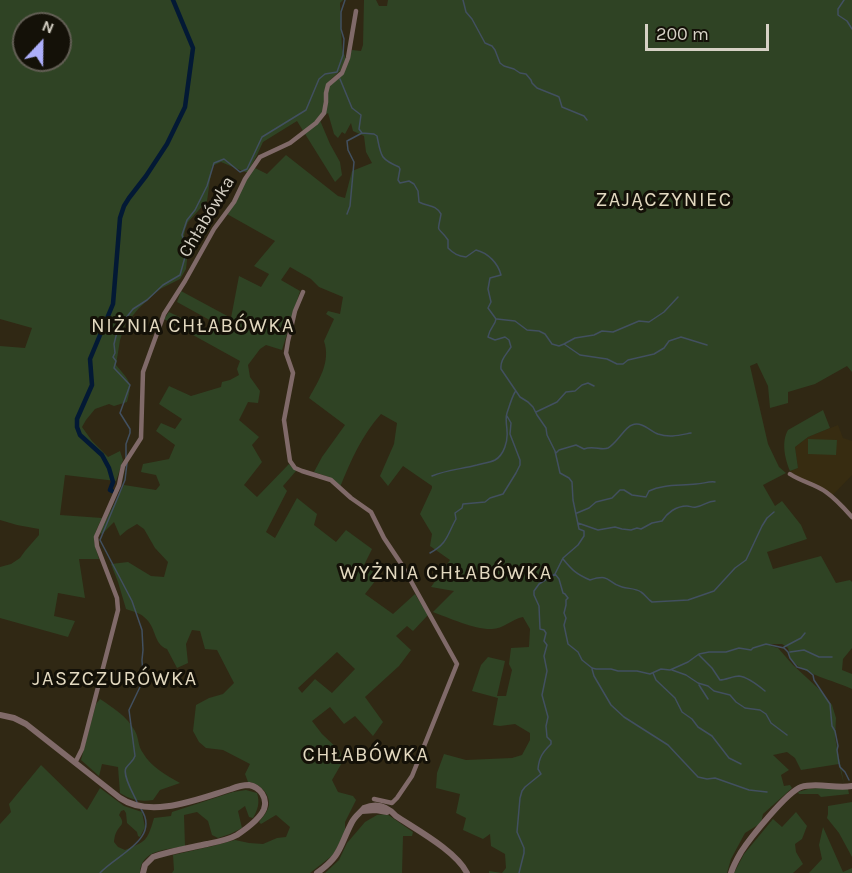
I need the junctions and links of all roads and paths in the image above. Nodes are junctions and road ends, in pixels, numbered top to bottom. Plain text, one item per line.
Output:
1 (356, 11) dead end
2 (303, 292) dead end
3 (790, 474) dead end
4 (852, 517) edge
5 (0, 715) edge
6 (75, 763) junction
7 (852, 786) edge
8 (374, 799) dead end
9 (143, 873) edge
10 (317, 873) edge
11 (466, 873) edge
12 (731, 873) edge

1 - 6 street, Chłabówka
2 - 8 street
3 - 4 street
5 - 6 street
6 - 9 street
7 - 12 street
10 - 11 street

